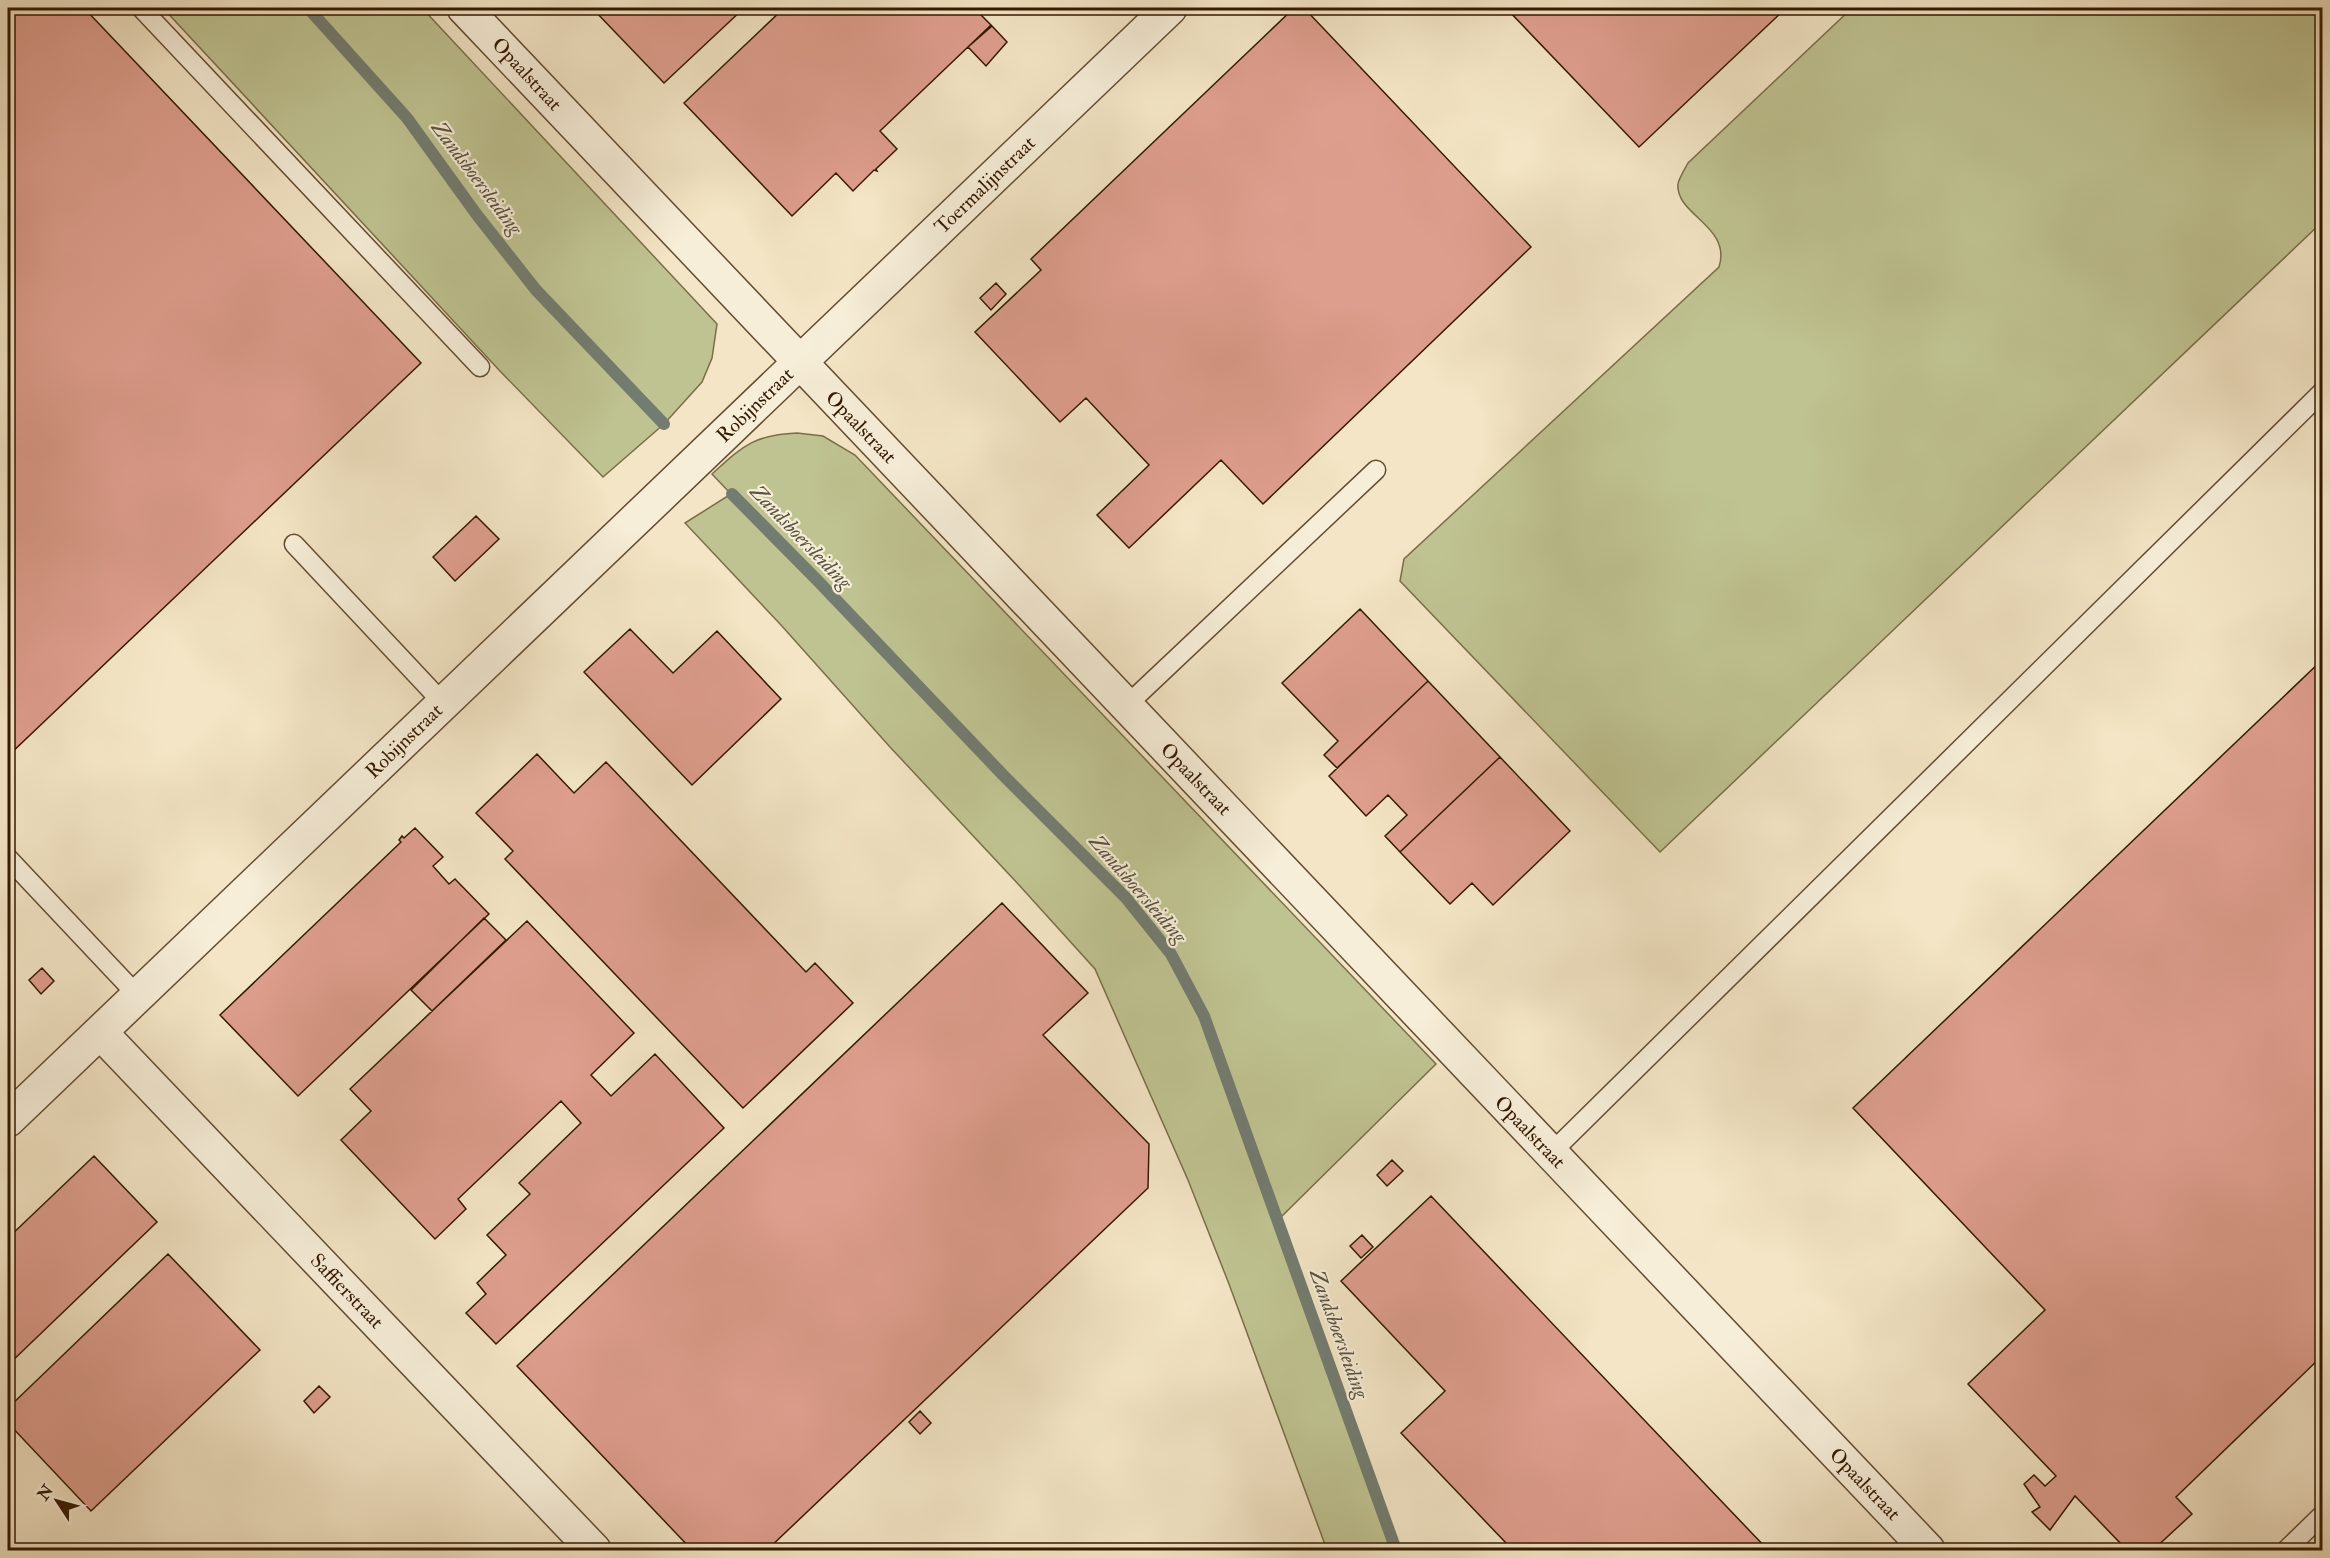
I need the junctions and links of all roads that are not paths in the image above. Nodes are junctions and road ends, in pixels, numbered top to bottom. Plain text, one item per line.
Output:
1 (141, 8) edge
2 (464, 8) edge
3 (1170, 8) edge
4 (800, 362) junction
5 (480, 367) dead end
6 (2322, 392) edge
7 (1376, 470) dead end
8 (294, 544) dead end
9 (443, 703) junction
10 (1126, 706) junction
11 (8, 858) edge
12 (138, 996) junction
13 (100, 1032) junction
14 (8, 1120) edge
15 (1551, 1153) junction
16 (2322, 1515) edge
17 (594, 1551) edge
18 (1928, 1551) edge
19 (2286, 1551) edge

1 - 5 lane
2 - 4 street, Opaalstraat
3 - 4 street, Toermalijnstraat
4 - 9 street, Robijnstraat
4 - 10 street, Opaalstraat
6 - 15 lane
7 - 10 lane
8 - 9 lane
9 - 12 street, Robijnstraat
10 - 15 street, Opaalstraat
11 - 12 lane
12 - 13 street, Robijnstraat
13 - 14 street, Robijnstraat
13 - 17 street, Saffierstraat
15 - 18 street, Opaalstraat
16 - 19 lane

